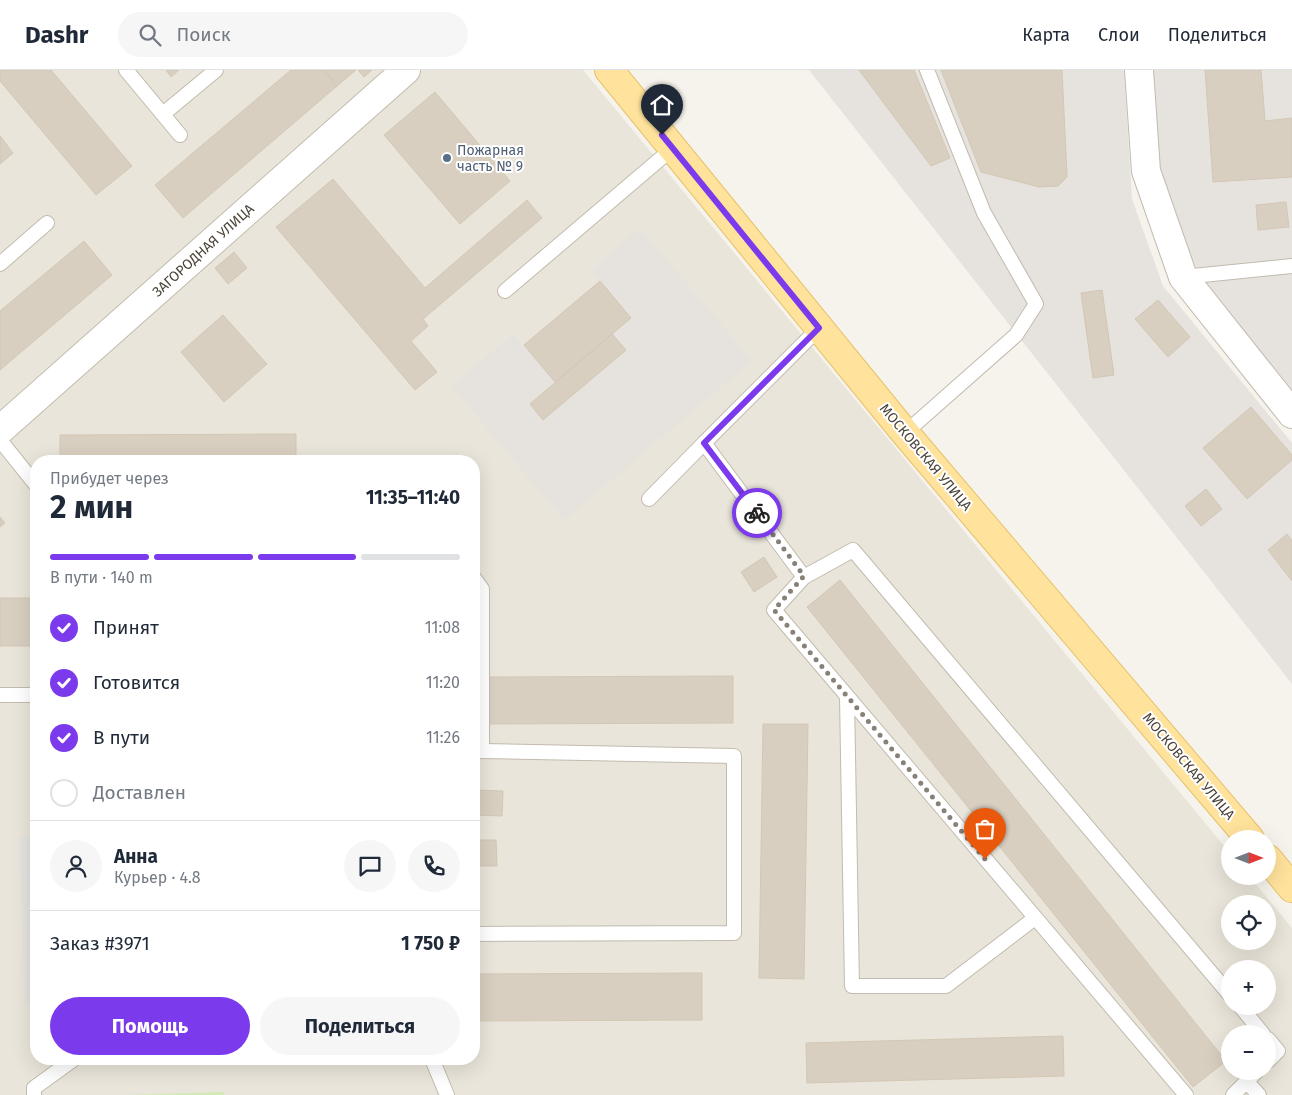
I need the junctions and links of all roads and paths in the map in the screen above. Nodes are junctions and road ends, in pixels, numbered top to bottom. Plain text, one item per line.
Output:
1 (126, 70) edge
2 (216, 70) edge
3 (406, 70) edge
4 (609, 70) edge
5 (927, 70) edge
6 (1140, 70) edge
7 (163, 114) junction
8 (180, 135) dead end
9 (673, 148) junction
10 (47, 223) dead end
11 (0, 264) edge
12 (1292, 266) edge
13 (1183, 277) junction
14 (505, 292) dead end
15 (819, 328) junction
16 (1292, 414) edge
17 (0, 430) edge
18 (905, 432) junction
19 (0, 440) edge
20 (704, 443) junction
21 (30, 477) edge
22 (650, 499) dead end
23 (804, 576) junction
24 (480, 586) edge
25 (480, 670) edge
26 (0, 694) edge
27 (30, 695) edge
28 (847, 697) junction
29 (480, 752) edge
30 (1242, 830) edge
31 (1276, 869) edge
32 (1292, 888) edge
33 (1035, 918) junction
34 (480, 934) edge
35 (1221, 984) edge
36 (1247, 1015) edge
37 (1256, 1025) edge
38 (66, 1065) edge
39 (434, 1065) edge
40 (1246, 1082) joint
41 (34, 1095) edge
42 (447, 1095) edge
43 (1186, 1095) edge
44 (1233, 1095) edge
45 (1259, 1095) edge

1 - 7 lane
2 - 7 lane
3 - 17 street, ЗАГОРОДНАЯ УЛИЦА
4 - 9 main road, МОСКОВСКАЯ УЛИЦА
5 - 18 lane
6 - 13 street
7 - 8 lane
9 - 14 lane
9 - 15 main road, МОСКОВСКАЯ УЛИЦА
10 - 11 lane
12 - 13 lane
13 - 16 street
15 - 18 main road, МОСКОВСКАЯ УЛИЦА
15 - 20 lane
18 - 30 main road, МОСКОВСКАЯ УЛИЦА
19 - 21 lane
20 - 22 lane
20 - 23 lane
23 - 28 lane
23 - 35 lane
24 - 25 lane
26 - 27 lane
28 - 33 lane
28 - 33 lane
29 - 34 lane
31 - 32 main road
33 - 43 lane
36 - 37 lane
38 - 41 lane
39 - 42 lane
40 - 44 lane
40 - 45 lane

